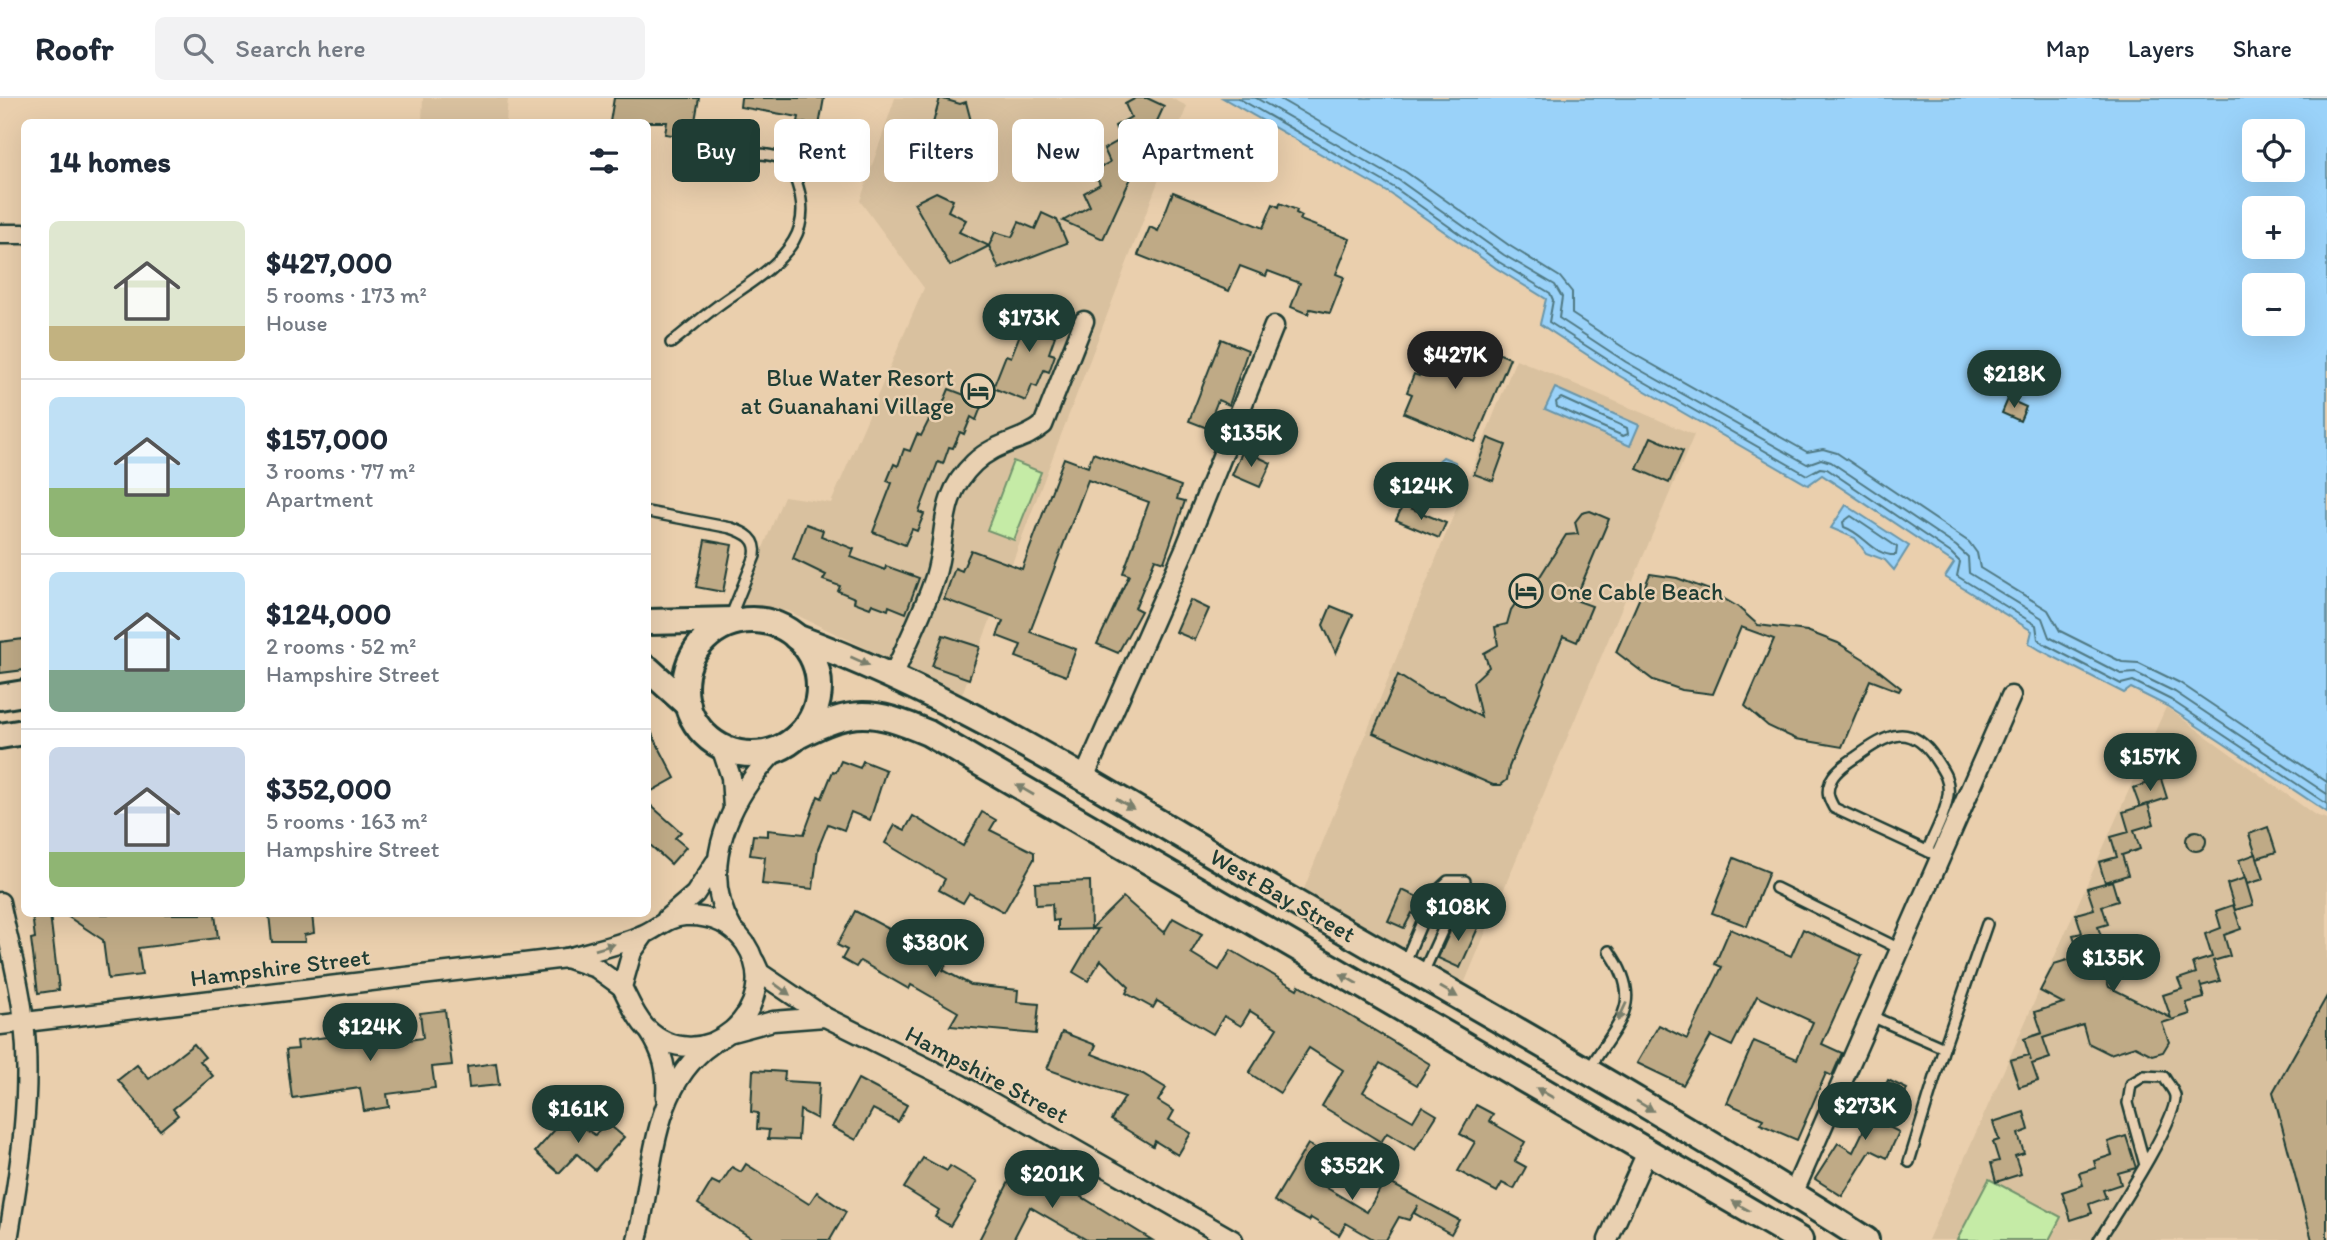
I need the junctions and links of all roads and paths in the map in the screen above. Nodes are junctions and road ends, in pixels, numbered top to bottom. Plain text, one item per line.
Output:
1 (760, 154) edge
2 (0, 234) edge
3 (21, 234) edge
4 (1084, 321) dead end
5 (1274, 326) dead end
6 (671, 343) dead end
7 (651, 513) edge
8 (729, 620) junction
9 (755, 621) junction
10 (651, 622) edge
11 (796, 637) junction
12 (651, 672) edge
13 (893, 676) junction
14 (21, 693) edge
15 (0, 696) edge
16 (2011, 696) dead end
17 (688, 705) junction
18 (21, 732) edge
19 (0, 736) edge
20 (798, 736) junction
21 (721, 747) junction
22 (777, 750) junction
23 (1083, 779) junction
24 (733, 808) junction
25 (1934, 854) junction
26 (718, 857) junction
27 (1776, 888) dead end
28 (0, 902) edge
29 (661, 922) junction
30 (1987, 924) dead end
31 (732, 928) junction
32 (644, 935) junction
33 (1900, 949) junction
34 (1609, 951) dead end
35 (750, 952) junction
36 (566, 958) junction
37 (1412, 971) junction
38 (622, 987) junction
39 (1871, 1016) junction
40 (825, 1017) junction
41 (24, 1021) junction
42 (0, 1025) edge
43 (648, 1030) junction
44 (732, 1032) junction
45 (716, 1042) junction
46 (1944, 1048) junction
47 (1587, 1072) junction
48 (665, 1107) junction
49 (1647, 1152) junction
50 (1909, 1162) dead end
51 (2145, 1165) junction
52 (1793, 1194) junction
53 (642, 1238) edge
54 (8, 1240) edge
55 (1233, 1240) edge
56 (1608, 1240) edge
57 (1800, 1240) edge
58 (1866, 1240) edge
59 (2099, 1240) edge

1 - 6 lane
2 - 3 street
4 - 13 street
5 - 23 street
7 - 8 lane
8 - 9 main road
8 - 10 main road
9 - 11 main road
9 - 17 main road
11 -> 13 main road, West Bay Street
11 - 20 main road
12 - 17 main road
13 - 23 main road, West Bay Street
14 - 15 main road
16 - 25 street
17 - 21 main road
18 - 19 main road
20 - 22 main road
49 -> 20 main road, West Bay Street
21 - 22 main road
21 - 24 street
22 - 24 street
23 -> 37 main road, West Bay Street
24 - 26 street
25 - 25 lane
25 - 33 street
26 - 29 street
26 - 31 street
27 - 33 lane
28 - 41 street
29 - 31 street
29 - 32 street
30 - 46 lane
31 - 35 street
36 -> 32 street, Hampshire Street
32 - 38 street
33 - 39 street
34 -> 47 lane
35 -> 40 street, Hampshire Street
35 - 44 street
36 - 38 street, Hampshire Street
36 - 41 street, Hampshire Street
37 - 37 lane
37 -> 47 main road, West Bay Street
38 - 43 street
39 - 46 lane
39 - 52 street
40 - 44 street
40 - 55 street, Hampshire Street
41 - 42 street, Hampshire Street
41 - 54 street
43 - 45 street
43 - 48 street
44 - 45 street
45 - 48 street
46 - 50 lane
47 -> 52 main road, West Bay Street
48 - 53 street
49 - 56 street
57 -> 49 main road, West Bay Street
51 - 51 lane
51 - 59 lane
52 - 58 main road, West Bay Street

